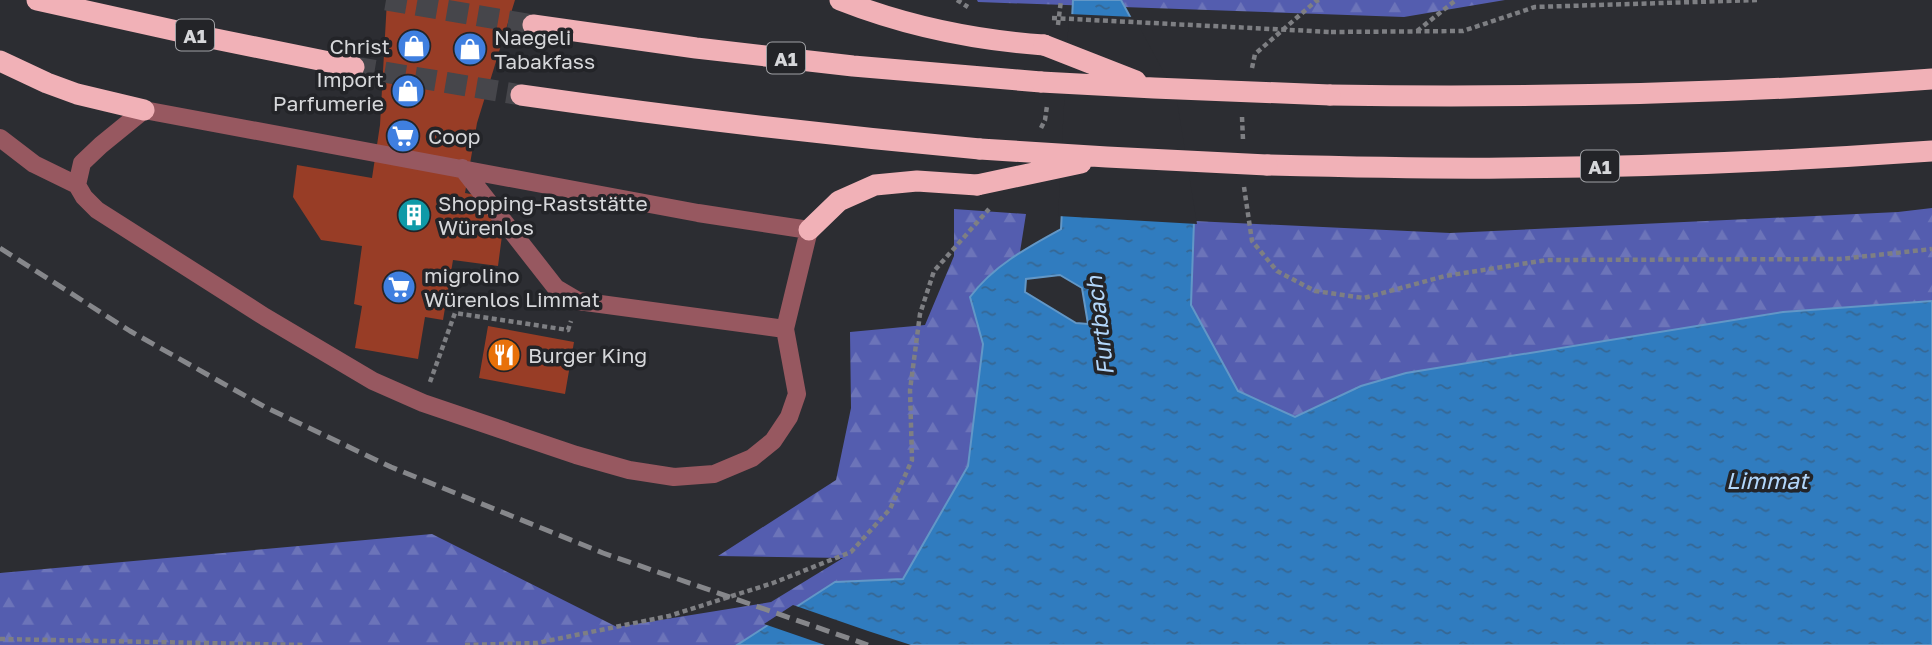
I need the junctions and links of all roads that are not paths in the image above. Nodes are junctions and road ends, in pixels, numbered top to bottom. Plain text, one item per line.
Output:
1 (37, 0) edge
2 (840, 0) edge
3 (533, 25) tunnel mouth
4 (0, 61) edge
5 (354, 67) tunnel mouth
6 (1932, 79) edge
7 (1154, 88) junction
8 (521, 96) tunnel mouth
9 (144, 110) junction
10 (0, 138) edge
11 (1932, 151) edge
12 (1107, 157) junction
13 (462, 168) junction
14 (78, 185) junction
15 (809, 230) junction
16 (785, 329) junction

1 - 5 highway, A1
2 - 7 highway, bridge
3 - 7 highway, A1, bridge
4 - 9 highway
6 - 7 highway, A1, bridge
8 - 12 highway, A1, bridge
9 - 13 lane
9 - 14 lane
10 - 14 lane
11 - 12 highway, A1, bridge
12 - 15 highway, bridge
13 - 15 lane
13 - 16 lane
14 - 16 lane
15 - 16 lane

